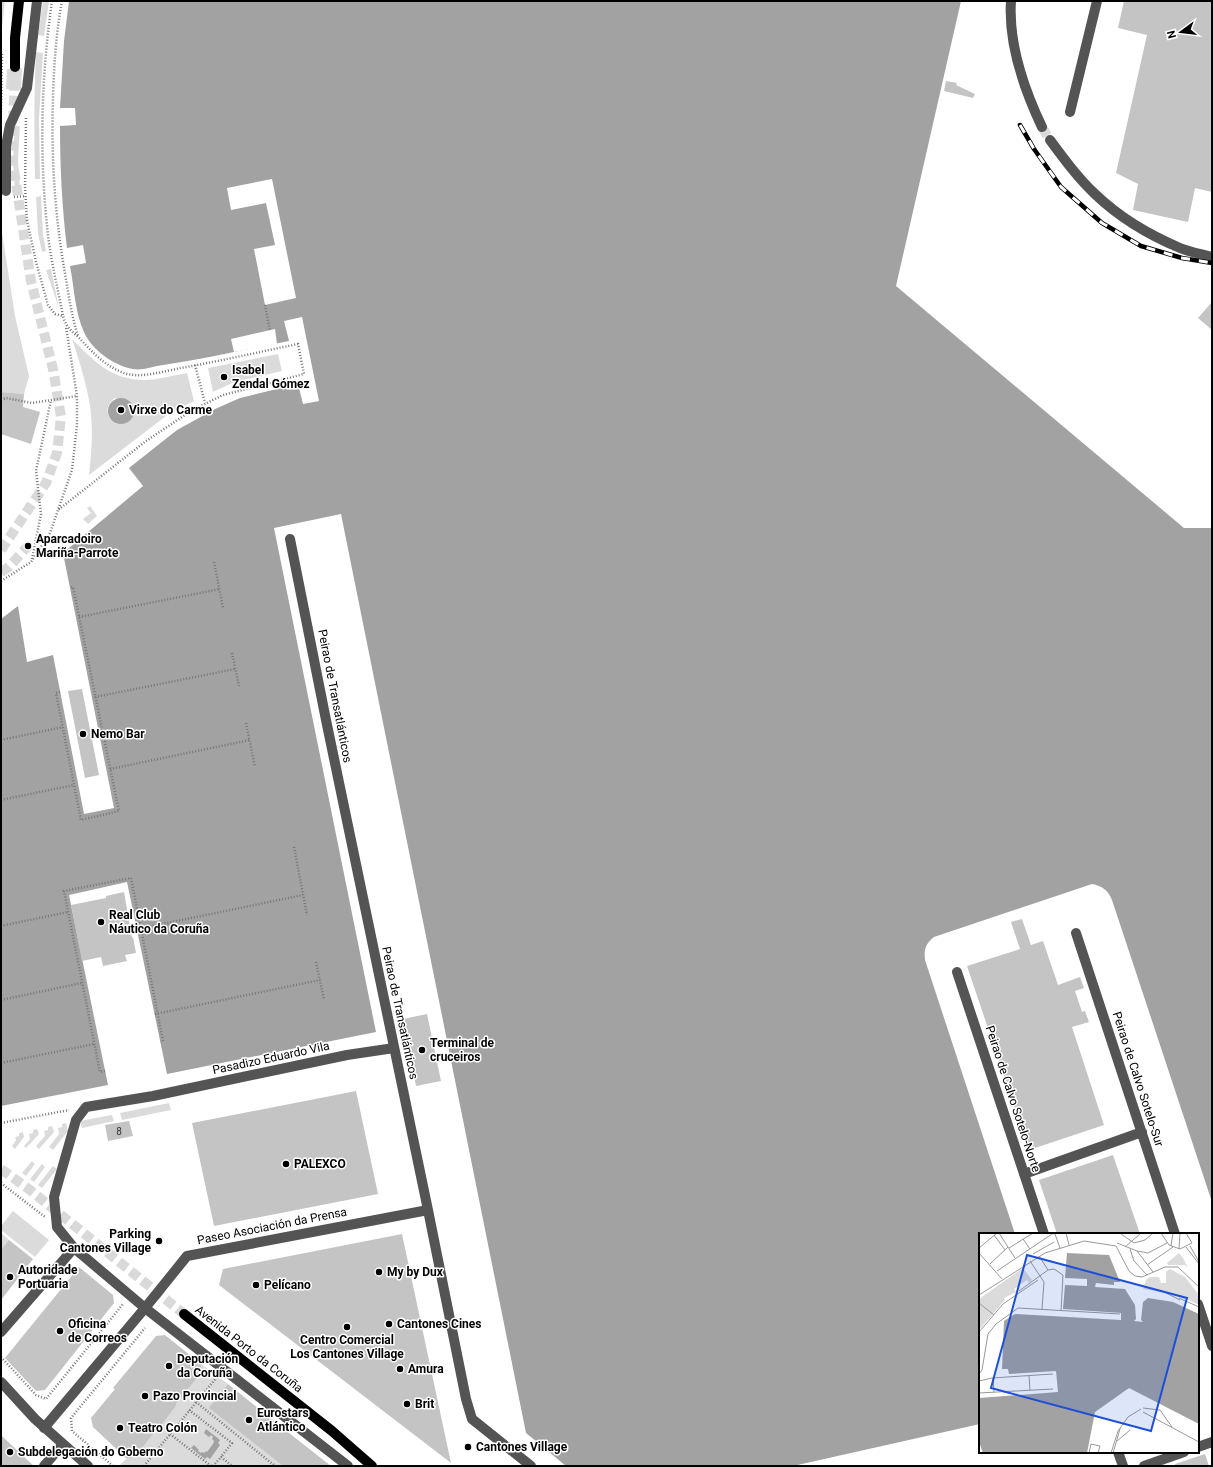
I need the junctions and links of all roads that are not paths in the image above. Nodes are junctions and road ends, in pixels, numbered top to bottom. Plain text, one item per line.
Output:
1 (19, 1) edge
2 (37, 1) edge
3 (1011, 1) edge
4 (1097, 1) edge
5 (15, 67) tunnel mouth
6 (1070, 112) dead end
7 (1042, 127) tunnel mouth
8 (1050, 140) tunnel mouth
9 (6, 191) dead end
10 (1212, 257) edge
11 (290, 539) dead end
12 (1076, 933) dead end
13 (957, 972) dead end
14 (394, 1048) junction
15 (1142, 1132) junction
16 (1024, 1174) junction
17 (428, 1210) junction
18 (1044, 1233) edge
19 (1175, 1233) edge
20 (74, 1248) junction
21 (1199, 1307) edge
22 (145, 1308) junction
23 (184, 1314) tunnel mouth
24 (1, 1332) edge
25 (1212, 1346) edge
26 (1, 1382) edge
27 (44, 1428) junction
28 (1212, 1442) edge
29 (63, 1444) junction
30 (1199, 1447) edge
31 (1118, 1453) edge
32 (1181, 1453) edge
33 (44, 1466) edge
34 (88, 1466) edge
35 (348, 1466) edge
36 (372, 1466) edge
37 (531, 1466) edge
38 (1122, 1466) edge
39 (1144, 1466) edge

1 - 5 main road
2 - 9 street
3 - 7 street
4 - 6 street
8 - 10 street
11 - 14 street, Peirao de Transatlánticos
12 - 15 street, Peirao de Calvo Sotelo-Sur
13 - 16 street, Peirao de Calvo Sotelo-Norte
14 - 17 street, Peirao de Transatlánticos
14 - 20 street, Pasadizo Eduardo Vila
15 - 16 street
15 - 19 street, Peirao de Calvo Sotelo-Sur
16 - 18 street, Peirao de Calvo Sotelo-Norte
17 - 22 street, Paseo Asociación da Prensa
17 - 37 street, Peirao de Transatlánticos
20 - 22 street
20 - 24 street
21 - 25 street
22 - 27 street, Paseo Asociación da Prensa
22 - 35 street
23 - 36 main road, Avenida Porto da Coruña
26 - 27 street
27 - 29 street
28 - 30 street
29 - 33 street
29 - 34 street
31 - 38 street
32 - 39 street

